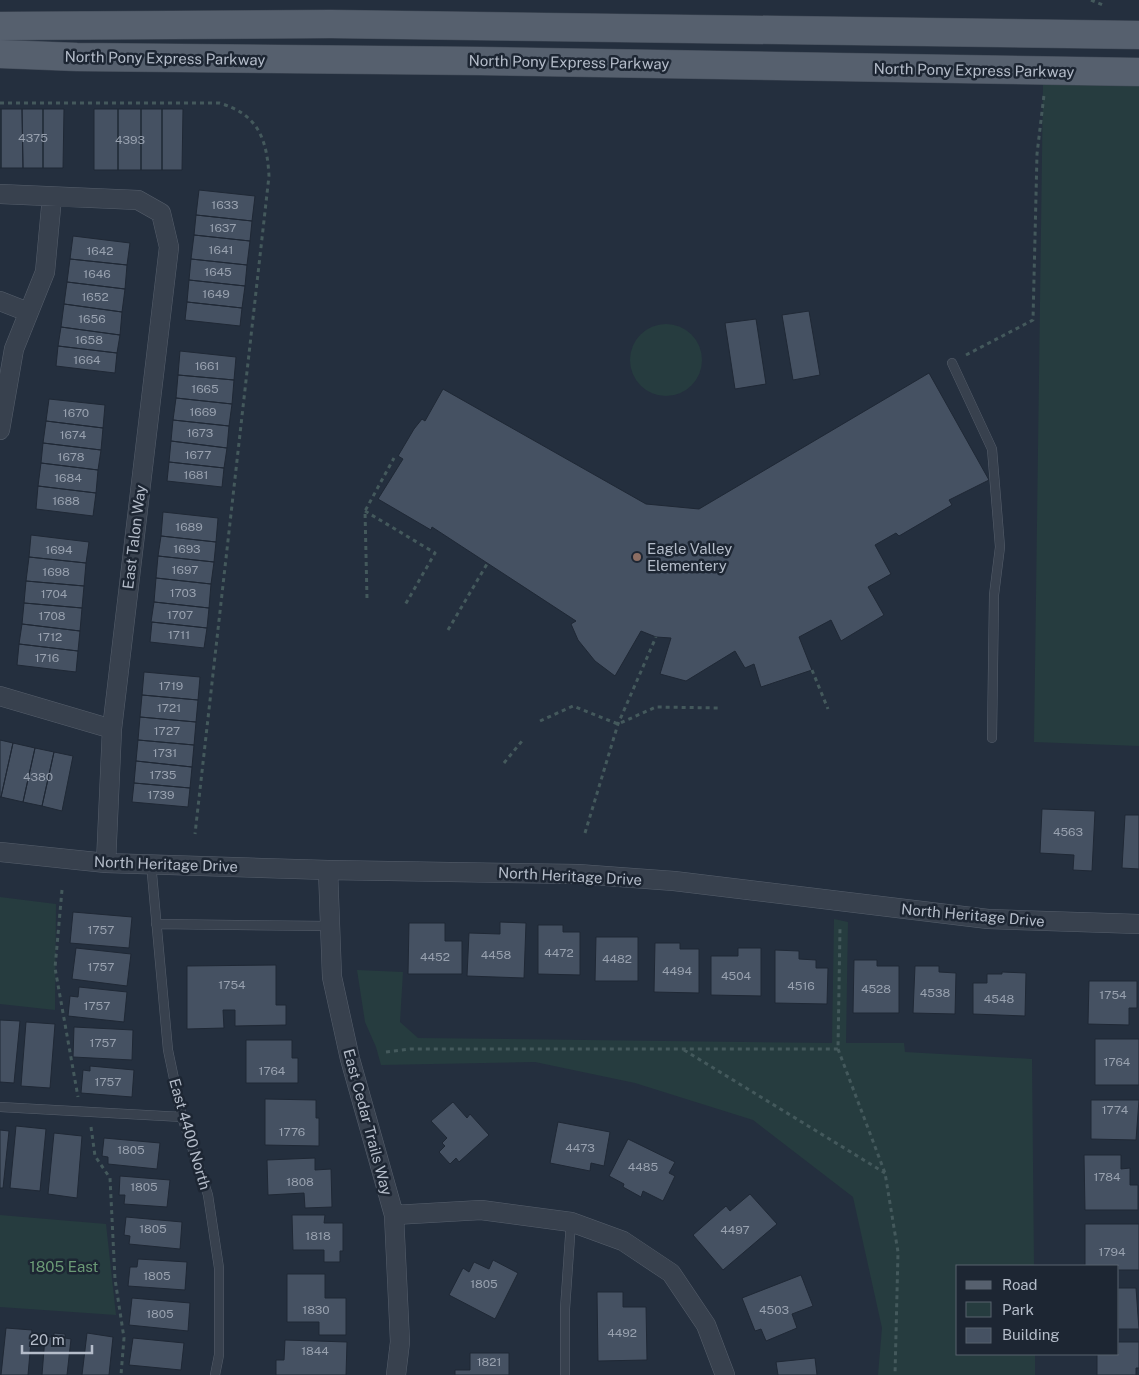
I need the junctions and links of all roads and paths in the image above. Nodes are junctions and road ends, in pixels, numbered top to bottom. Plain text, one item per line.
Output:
1 (1091, 0) edge
2 (1105, 6) dead end
3 (0, 26) edge
4 (1139, 35) edge
5 (0, 54) edge
6 (1139, 72) edge
7 (1053, 95) dead end
8 (0, 103) edge
9 (0, 194) edge
10 (52, 197) junction
11 (0, 301) edge
12 (28, 312) junction
13 (952, 362) joint
14 (0, 430) edge
15 (394, 458) dead end
16 (365, 511) junction
17 (487, 564) dead end
18 (367, 598) dead end
19 (405, 605) dead end
20 (448, 630) dead end
21 (656, 637) dead end
22 (812, 670) dead end
23 (0, 696) edge
24 (718, 708) dead end
25 (828, 709) dead end
26 (540, 722) dead end
27 (618, 724) junction
28 (112, 729) junction
29 (992, 738) dead end
30 (522, 741) dead end
31 (504, 763) dead end
32 (585, 833) dead end
33 (195, 834) dead end
34 (0, 852) edge
35 (106, 863) junction
36 (151, 863) junction
37 (328, 870) junction
38 (62, 890) dead end
39 (156, 924) junction
40 (1139, 924) edge
41 (330, 926) junction
42 (840, 928) dead end
43 (684, 1049) junction
44 (838, 1049) junction
45 (386, 1052) dead end
46 (78, 1100) dead end
47 (0, 1107) edge
48 (182, 1117) junction
49 (91, 1127) dead end
50 (885, 1173) junction
51 (394, 1216) junction
52 (571, 1222) junction
53 (121, 1375) edge
54 (215, 1375) edge
55 (396, 1375) edge
56 (565, 1375) edge
57 (726, 1375) edge
58 (895, 1375) edge

1 - 2 path
3 - 4 main road, North Pony Express Parkway
5 - 6 main road, North Pony Express Parkway
7 - 13 path
8 - 33 path
9 - 10 street
10 - 12 street
10 - 28 street, East Talon Way
11 - 12 street
12 - 14 street
13 - 29 lane
15 - 16 path
16 - 18 path
16 - 19 path
17 - 20 path
21 - 27 path
22 - 25 path
23 - 28 street
24 - 27 path
26 - 27 path
27 - 32 path
28 - 35 street, East Talon Way
30 - 31 path
34 - 35 street, North Heritage Drive
35 - 36 street, North Heritage Drive
36 - 37 street, North Heritage Drive
36 - 39 lane, East 4400 North
37 - 40 street, North Heritage Drive
37 - 41 street, East Cedar Trails Way
38 - 46 path
39 - 41 lane
39 - 48 lane, East 4400 North
41 - 51 street, East Cedar Trails Way
42 - 44 path
43 - 44 path
43 - 45 path
43 - 50 path
44 - 50 path
47 - 48 lane
48 - 54 lane, East 4400 North
49 - 53 path
50 - 58 path
51 - 52 street
51 - 55 street, East Cedar Trails Way
52 - 56 lane
52 - 57 street

